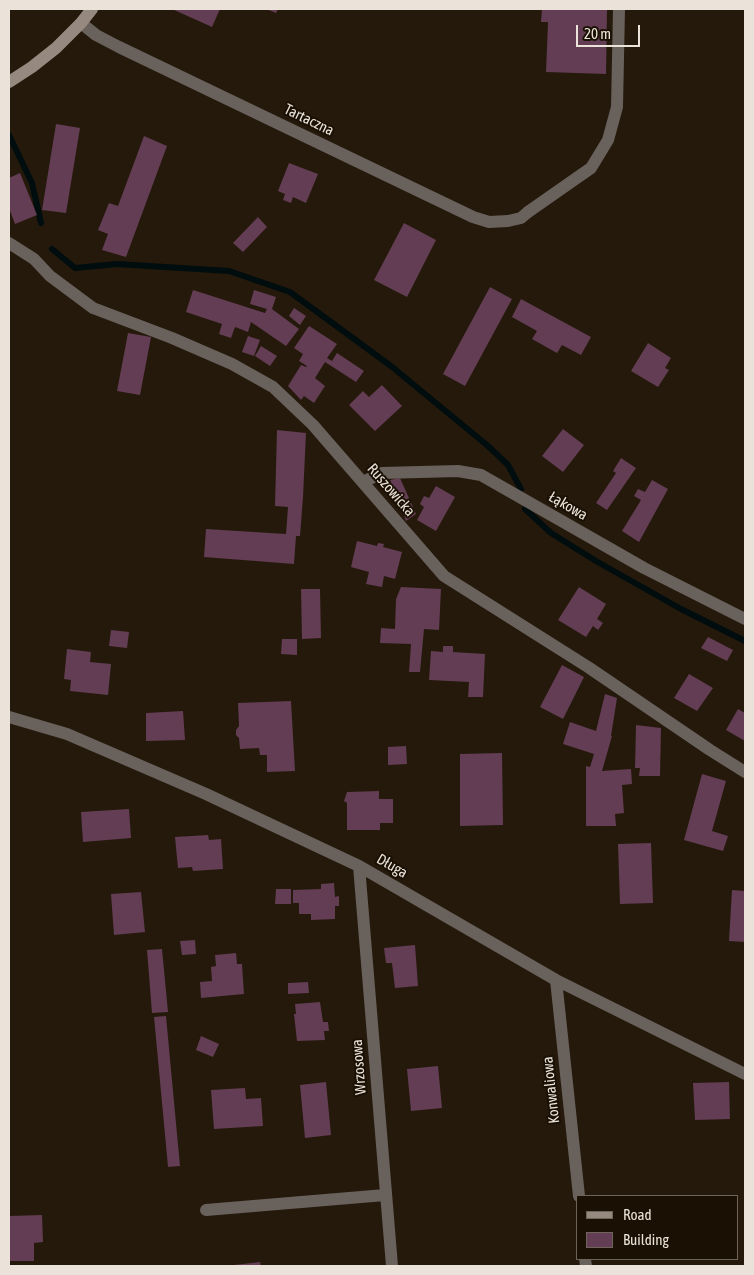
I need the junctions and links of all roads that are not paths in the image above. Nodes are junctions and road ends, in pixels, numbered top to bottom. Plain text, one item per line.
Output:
1 (92, 9) edge
2 (619, 9) edge
3 (81, 23) junction
4 (9, 82) edge
5 (9, 243) edge
6 (363, 482) junction
7 (745, 619) edge
8 (9, 717) edge
9 (745, 772) edge
10 (359, 866) junction
11 (556, 980) junction
12 (745, 1074) edge
13 (385, 1195) junction
14 (579, 1195) edge
15 (206, 1210) dead end
16 (392, 1266) edge

1 - 3 street
2 - 3 street, Tartaczna
3 - 4 street
5 - 6 street, Ruszowicka
6 - 7 street, Łąkowa
6 - 9 street, Ruszowicka
8 - 10 street, Długa
10 - 11 street, Długa
10 - 13 street, Wrzosowa
11 - 12 street, Długa
11 - 14 street, Konwaliowa
13 - 15 street
13 - 16 street, Wrzosowa

